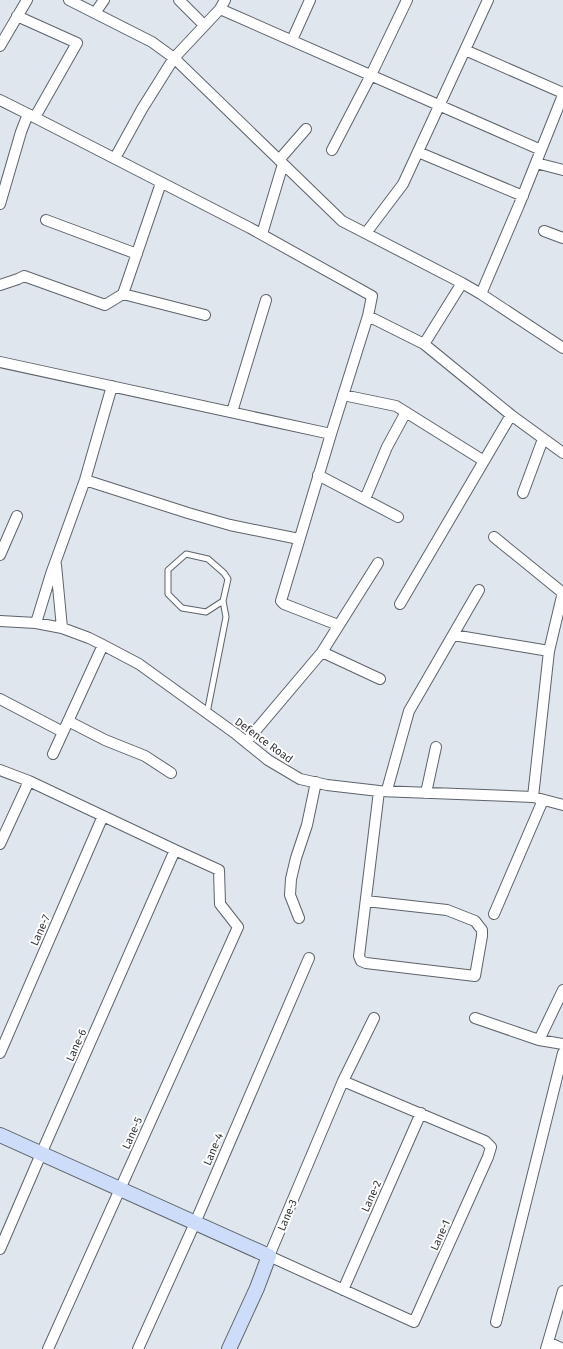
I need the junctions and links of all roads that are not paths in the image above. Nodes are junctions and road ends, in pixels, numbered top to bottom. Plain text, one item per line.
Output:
1 (27, 0) edge
2 (69, 0) edge
3 (104, 0) edge
4 (179, 0) edge
5 (310, 0) edge
6 (407, 0) edge
7 (488, 0) edge
8 (222, 4) edge
9 (95, 13) junction
10 (17, 16) junction
11 (204, 25) junction
12 (2, 40) edge
13 (292, 40) junction
14 (465, 50) junction
15 (174, 58) junction
16 (371, 75) junction
17 (563, 94) edge
18 (0, 100) edge
19 (440, 105) junction
20 (31, 116) junction
21 (306, 129) dead end
22 (332, 150) dead end
23 (541, 150) junction
24 (418, 152) junction
25 (115, 158) junction
26 (281, 162) junction
27 (536, 163) junction
28 (563, 170) edge
29 (162, 182) junction
30 (523, 196) junction
31 (0, 204) edge
32 (46, 220) dead end
33 (544, 231) dead end
34 (366, 233) junction
35 (262, 234) junction
36 (563, 238) edge
37 (137, 254) junction
38 (462, 283) junction
39 (0, 285) edge
40 (123, 294) junction
41 (481, 294) junction
42 (266, 300) dead end
43 (205, 315) dead end
44 (368, 316) junction
45 (424, 344) junction
46 (563, 348) edge
47 (0, 362) edge
48 (112, 386) junction
49 (343, 395) junction
50 (232, 412) junction
51 (406, 412) junction
52 (511, 415) junction
53 (331, 434) junction
54 (543, 439) junction
55 (563, 452) edge
56 (484, 461) junction
57 (318, 474) junction
58 (85, 480) junction
59 (523, 493) dead end
60 (364, 499) junction
61 (16, 516) dead end
62 (398, 516) dead end
63 (494, 537) dead end
64 (299, 539) junction
65 (0, 555) edge
66 (56, 561) junction
67 (378, 563) dead end
68 (479, 590) dead end
69 (563, 592) edge
70 (223, 601) junction
71 (400, 604) dead end
72 (0, 621) edge
73 (36, 623) junction
74 (338, 625) junction
75 (62, 628) junction
76 (453, 635) junction
77 (103, 645) junction
78 (549, 651) junction
79 (322, 652) junction
80 (380, 679) dead end
81 (0, 699) edge
82 (207, 713) junction
83 (68, 721) junction
84 (63, 732) junction
85 (246, 742) junction
86 (436, 746) dead end
87 (53, 754) dead end
88 (0, 770) edge
89 (171, 773) dead end
90 (28, 781) junction
91 (316, 782) junction
92 (383, 790) junction
93 (426, 793) junction
94 (538, 798) junction
95 (563, 805) edge
96 (103, 816) junction
97 (0, 844) edge
98 (175, 850) junction
99 (366, 901) junction
100 (494, 914) dead end
101 (299, 918) dead end
102 (309, 958) dead end
103 (563, 990) edge
104 (374, 1018) dead end
105 (475, 1018) dead end
106 (539, 1040) junction
107 (563, 1044) edge
108 (0, 1053) edge
109 (563, 1054) edge
110 (343, 1081) junction
111 (420, 1113) junction
112 (0, 1135) edge
113 (41, 1154) junction
114 (119, 1189) junction
115 (195, 1223) junction
116 (0, 1249) edge
117 (269, 1256) junction
118 (343, 1290) junction
119 (563, 1291) edge
120 (496, 1322) dead end
121 (547, 1346) edge
122 (48, 1349) edge
123 (138, 1349) edge
124 (229, 1349) edge
125 (563, 1349) edge

1 - 10 street
2 - 9 street
3 - 9 street
4 - 11 street
5 - 13 street
6 - 16 street
7 - 14 street
8 - 11 street
8 - 13 street
9 - 15 street
10 - 12 street
10 - 20 street
11 - 15 street
13 - 16 street
14 - 17 street
14 - 19 street
15 - 25 street
15 - 26 street
16 - 19 street
16 - 22 street
17 - 23 street
18 - 20 street
19 - 23 street
19 - 24 street
20 - 25 street
20 - 31 street
21 - 26 street
23 - 27 street
24 - 30 street
24 - 34 street
25 - 29 street
26 - 34 street
26 - 35 street
27 - 28 street
27 - 30 street
29 - 35 street
29 - 37 street
30 - 41 street
32 - 37 street
33 - 36 street
34 - 38 street
35 - 44 street
37 - 40 street
38 - 41 street
38 - 45 street
39 - 40 street
40 - 43 street
41 - 46 street
42 - 50 street
44 - 45 street
44 - 49 street
45 - 52 street
47 - 48 street
48 - 50 street
48 - 58 street
49 - 51 street
49 - 53 street
50 - 53 street
51 - 56 street
51 - 60 street
52 - 54 street
52 - 56 street
53 - 57 street
54 - 55 street
54 - 59 street
56 - 71 street
57 - 60 street
57 - 64 street
58 - 64 street
58 - 66 street
60 - 62 street
61 - 65 street
63 - 69 street
64 - 74 street
66 - 73 street
66 - 75 street
67 - 74 street
68 - 76 street
69 - 78 street
70 - 70 lane
70 - 82 lane
72 - 73 street, Defence Road
73 - 75 street, Defence Road
74 - 79 street
75 - 77 street, Defence Road
76 - 78 street
76 - 92 street
77 - 82 street, Defence Road
77 - 83 street
78 - 94 street
79 - 80 street
79 - 85 street
81 - 84 street
82 - 85 street, Defence Road
83 - 84 street
83 - 89 street
84 - 87 street
85 - 91 street, Defence Road
86 - 93 street
88 - 90 street
90 - 96 street
90 - 97 street
91 - 92 street, Defence Road
91 - 101 street
92 - 93 street, Defence Road
92 - 99 street
93 - 94 street, Defence Road
94 - 95 street, Defence Road
94 - 100 street
96 - 98 street
96 - 108 street, Lane-7
98 - 113 street, Lane-6
98 - 114 street, Lane-5
99 - 99 street
102 - 115 street, Lane-4
103 - 106 street
104 - 110 street, Lane-3
105 - 106 street
106 - 107 street
109 - 120 street
110 - 111 street
110 - 117 street, Lane-3
111 - 118 street, Lane-2
111 - 118 street, Lane-1
112 - 113 street
113 - 114 street
113 - 116 street, Lane-6
114 - 115 street
114 - 122 street, Lane-5
115 - 117 street
115 - 123 street, Lane-4
117 - 118 street
117 - 124 street, Lane-3
119 - 121 street
121 - 125 street

